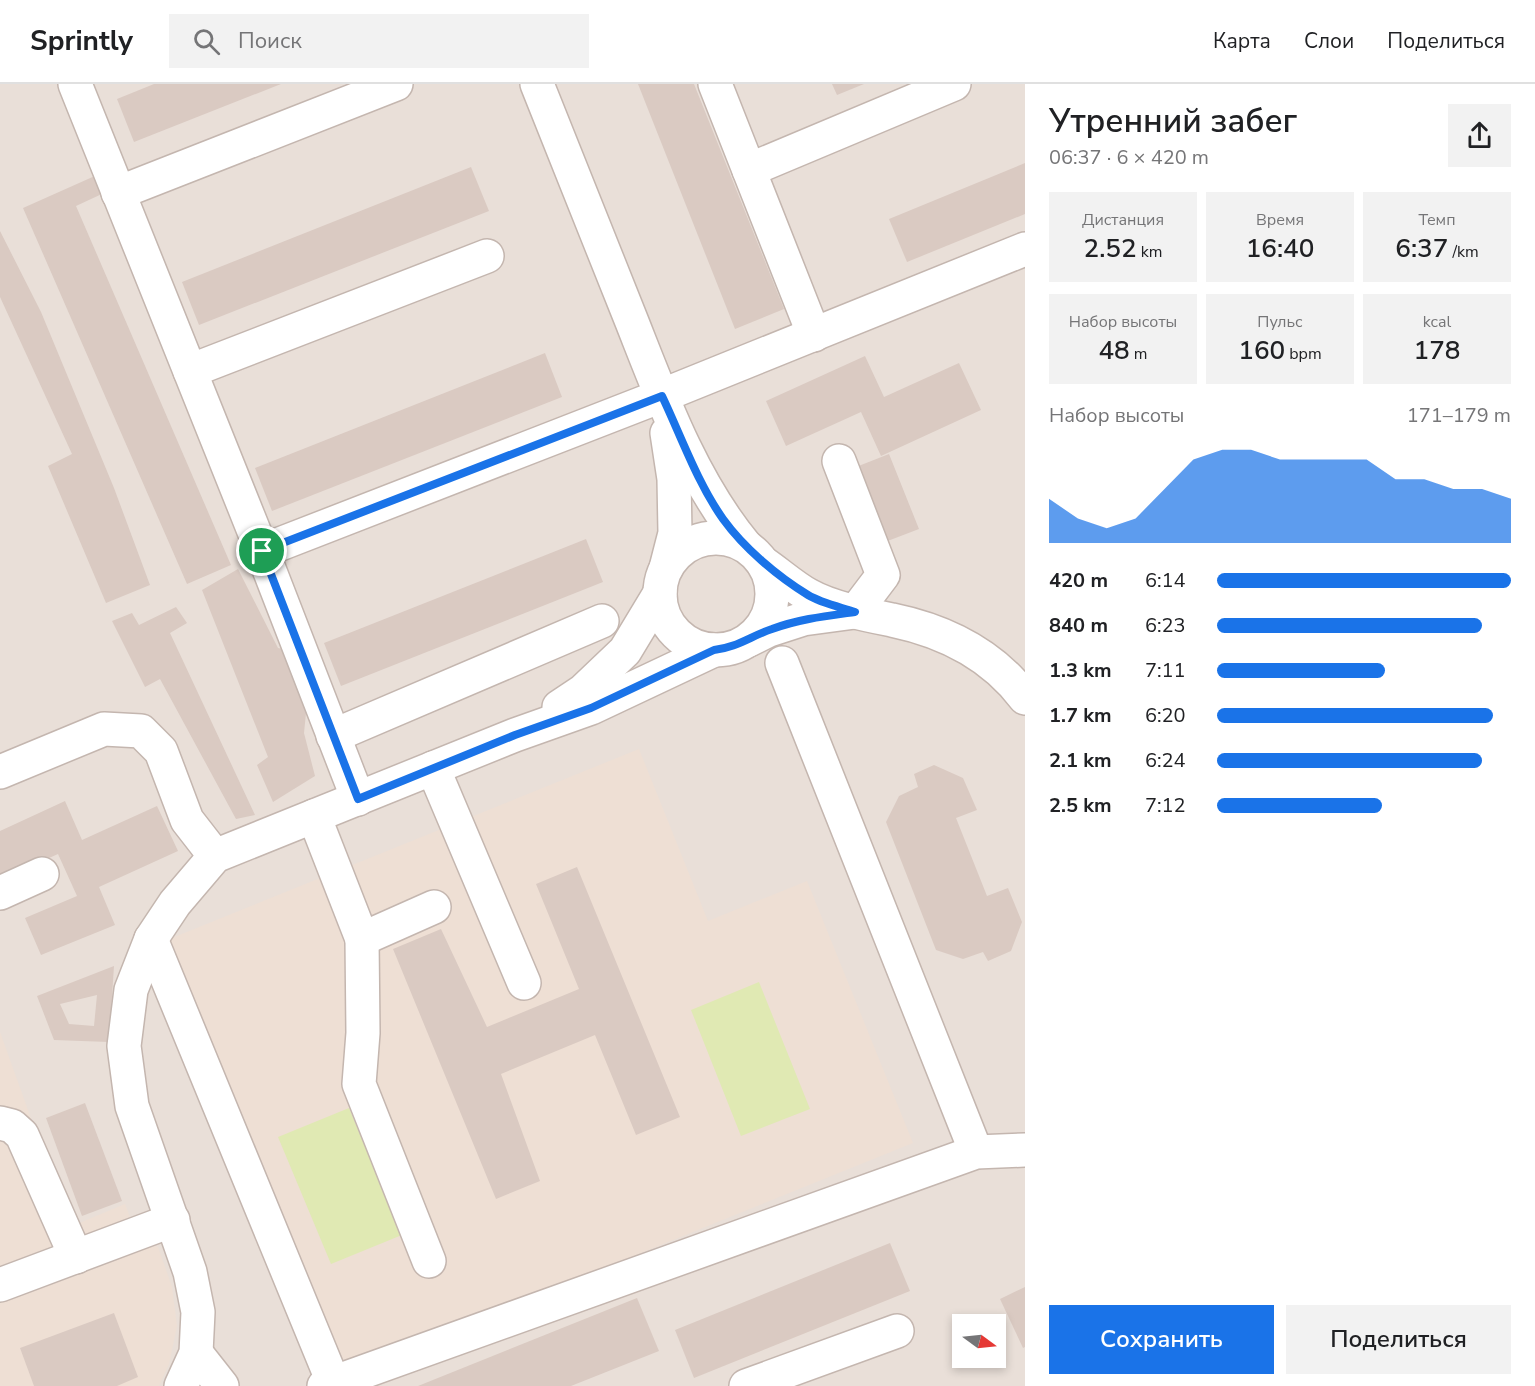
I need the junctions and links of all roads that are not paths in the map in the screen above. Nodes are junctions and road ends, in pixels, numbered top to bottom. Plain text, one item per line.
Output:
1 (75, 84) edge
2 (396, 84) edge
3 (537, 84) edge
4 (715, 84) edge
5 (954, 84) edge
6 (749, 170) junction
7 (118, 193) junction
8 (1025, 249) edge
9 (487, 256) dead end
10 (814, 335) junction
11 (190, 371) junction
12 (662, 396) junction
13 (838, 461) dead end
14 (262, 551) junction
15 (754, 554) junction
16 (663, 580) junction
17 (855, 612) junction
18 (602, 621) dead end
19 (747, 640) junction
20 (714, 650) junction
21 (782, 663) dead end
22 (1025, 698) edge
23 (515, 735) junction
24 (333, 736) junction
25 (433, 768) junction
26 (0, 770) edge
27 (358, 799) junction
28 (314, 816) junction
29 (215, 856) junction
30 (42, 874) dead end
31 (0, 893) edge
32 (434, 907) dead end
33 (152, 939) junction
34 (362, 939) junction
35 (524, 982) dead end
36 (0, 1123) edge
37 (1025, 1150) edge
38 (976, 1152) junction
39 (173, 1220) junction
40 (76, 1257) junction
41 (429, 1261) dead end
42 (0, 1286) edge
43 (897, 1331) dead end
44 (196, 1353) junction
45 (328, 1384) edge
46 (181, 1386) edge
47 (222, 1386) edge
48 (746, 1386) edge

1 - 7 street
2 - 7 street
3 - 12 street
4 - 6 street
5 - 6 street
6 - 10 street
7 - 11 street
8 - 10 street
9 - 11 street
10 - 12 street
11 - 14 street
12 - 14 street
12 - 15 street
12 - 16 street
13 - 17 street
14 - 24 street
15 - 16 street
15 - 17 street
15 - 19 street
16 - 20 street
16 - 23 street
17 - 19 street
17 - 22 street
18 - 24 street
19 - 20 street
20 - 23 street
21 - 38 street
23 - 25 street
24 - 27 street
25 - 27 street
25 - 35 street
26 - 29 street
27 - 28 street
28 - 29 street
28 - 34 street
29 - 33 street
30 - 31 street
32 - 34 street
33 - 39 street
33 - 45 street
34 - 41 street
36 - 40 street
37 - 38 street
38 - 45 street
39 - 40 street
39 - 44 street
40 - 42 street
43 - 48 street
44 - 46 street
44 - 47 street

